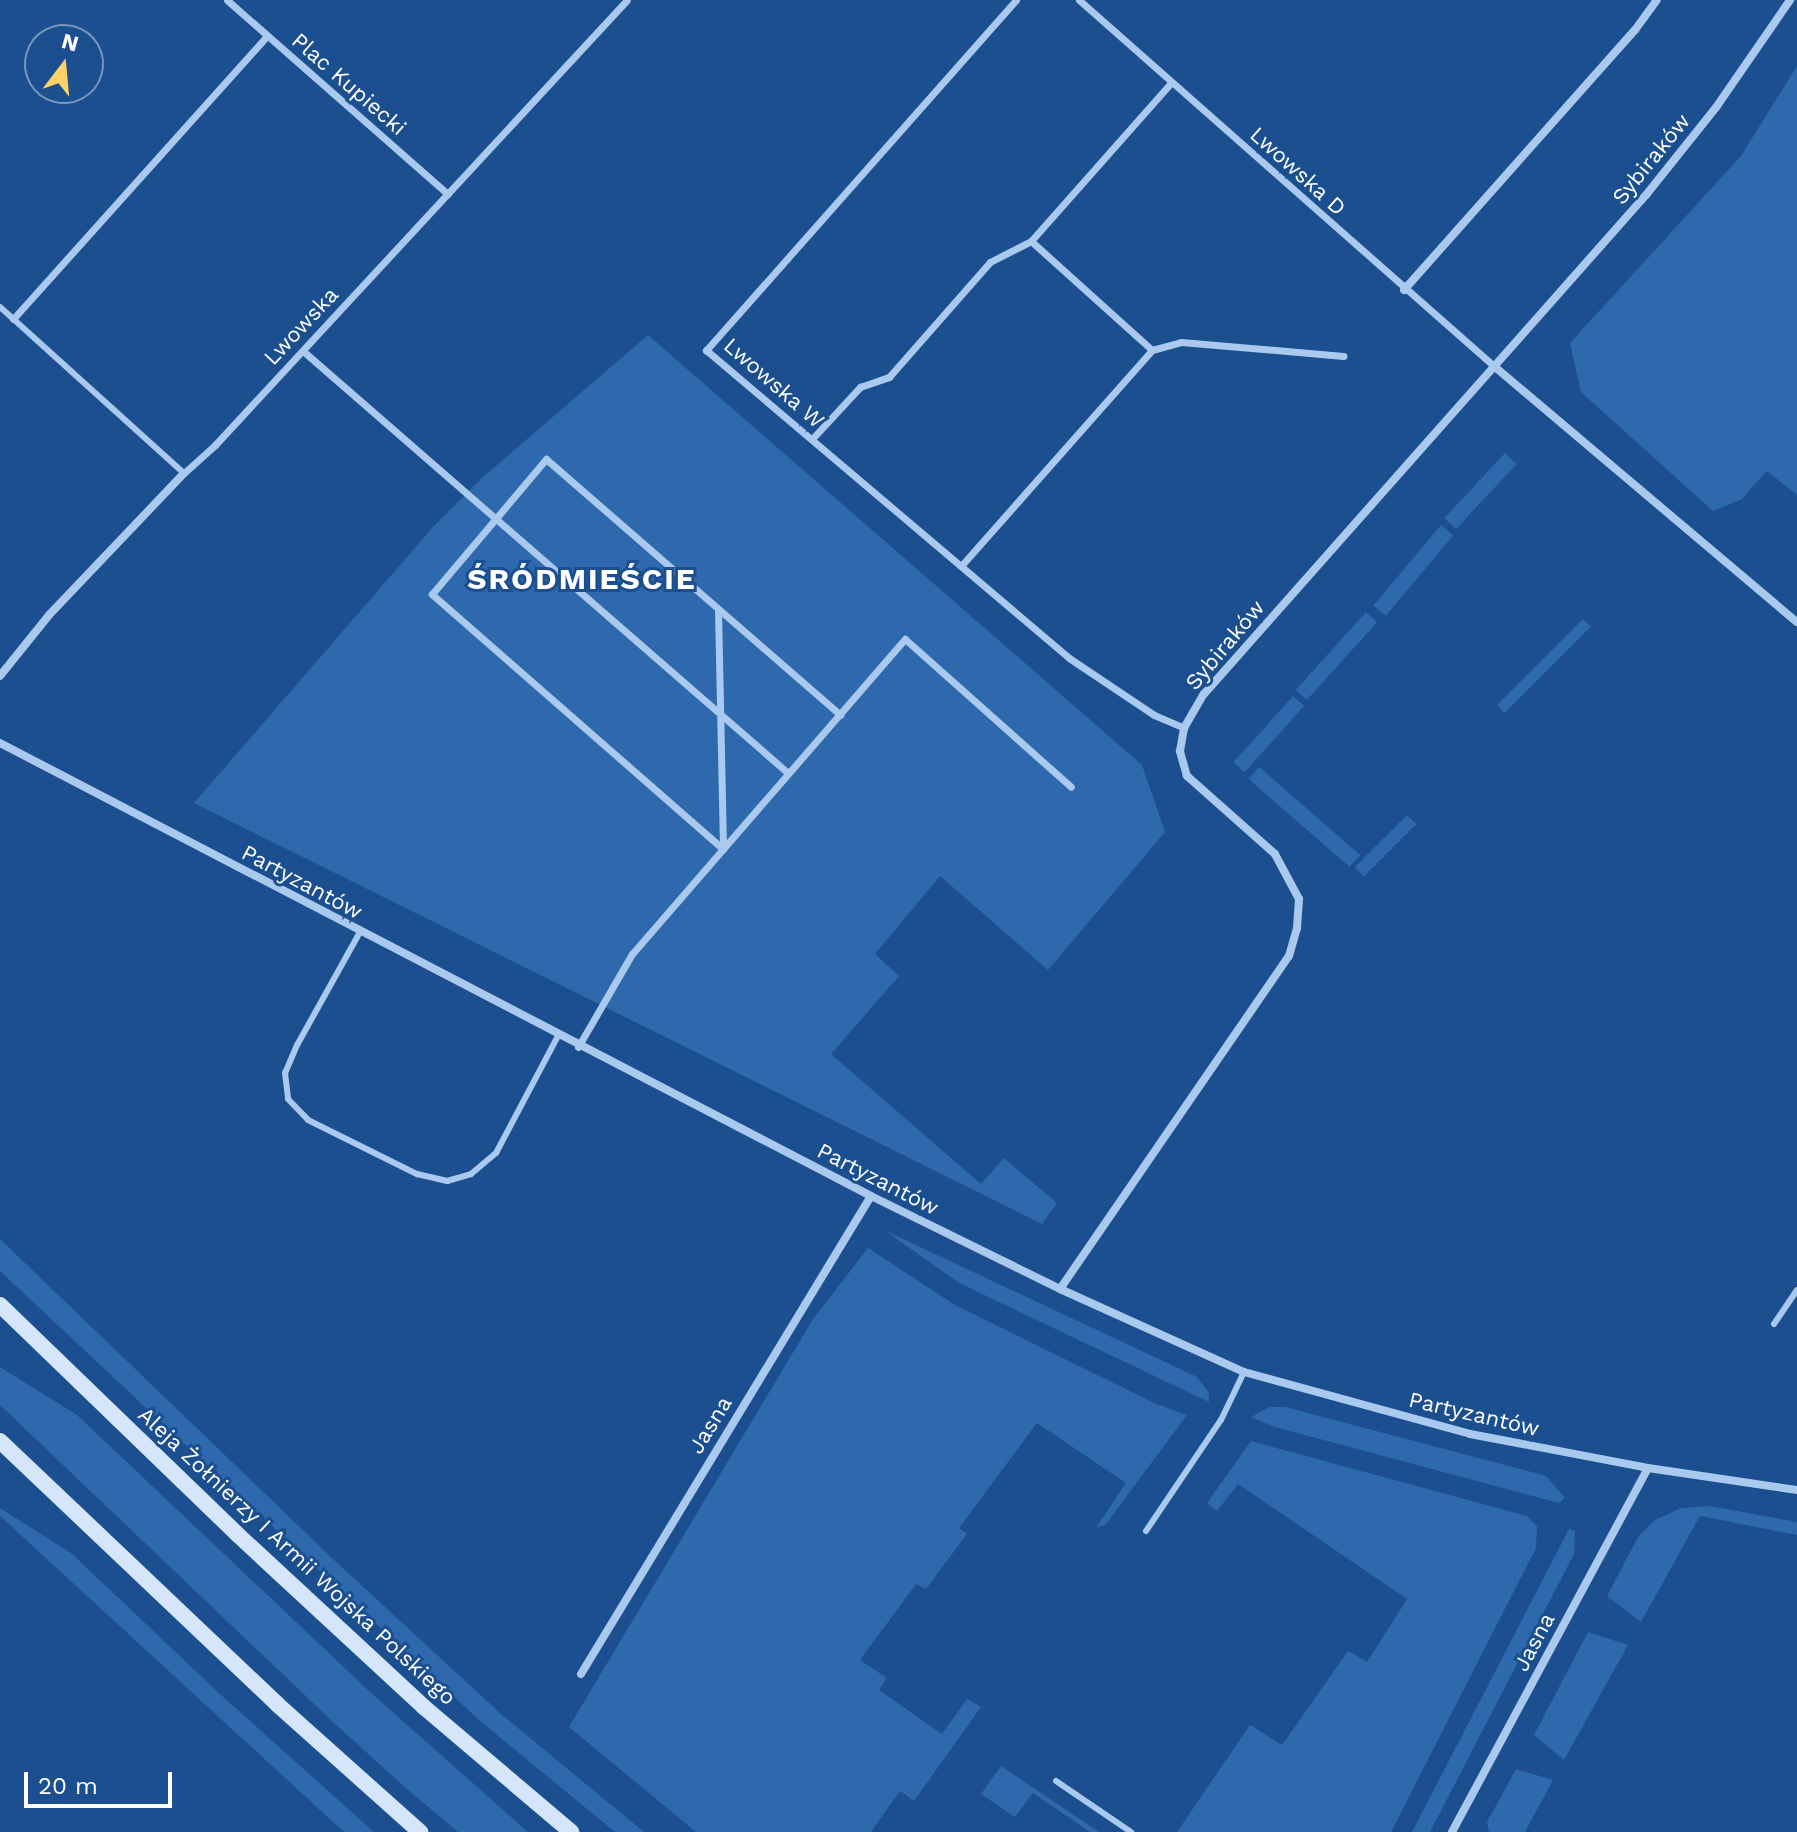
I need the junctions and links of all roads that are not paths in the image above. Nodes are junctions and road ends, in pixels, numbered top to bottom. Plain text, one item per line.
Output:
1 (227, 0) edge
2 (627, 0) edge
3 (1016, 0) edge
4 (1079, 0) edge
5 (1657, 0) edge
6 (1790, 0) edge
7 (267, 36) junction
8 (1171, 83) junction
9 (448, 194) junction
10 (1031, 241) junction
11 (1404, 290) junction
12 (0, 307) edge
13 (13, 319) junction
14 (1152, 350) junction
15 (303, 351) junction
16 (1343, 356) dead end
17 (1495, 367) junction
18 (812, 439) junction
19 (184, 473) junction
20 (495, 518) junction
21 (961, 566) junction
22 (718, 609) junction
23 (1797, 622) edge
24 (0, 676) edge
25 (718, 713) junction
26 (840, 715) junction
27 (1184, 728) junction
28 (0, 743) edge
29 (788, 773) junction
30 (1071, 787) dead end
31 (723, 849) junction
32 (360, 932) junction
33 (558, 1036) junction
34 (578, 1047) junction
35 (871, 1196) junction
36 (1060, 1289) junction
37 (1797, 1290) edge
38 (0, 1305) edge
39 (1774, 1324) dead end
40 (1244, 1372) junction
41 (0, 1441) edge
42 (1648, 1468) junction
43 (1797, 1490) edge
44 (1146, 1531) dead end
45 (581, 1674) dead end
46 (1056, 1781) dead end
47 (420, 1832) edge
48 (571, 1832) edge
49 (1131, 1832) edge
50 (1452, 1832) edge

1 - 7 street, Plac Kupiecki
2 - 9 street, Lwowska
3 - 18 street, Lwowska W
4 - 8 street, Lwowska D
5 - 11 street
6 - 17 street, Sybiraków
7 - 9 street, Plac Kupiecki
7 - 13 street
8 - 10 street
8 - 11 street, Lwowska D
9 - 15 street, Lwowska
10 - 14 street
10 - 18 street
11 - 17 street, Lwowska D
12 - 13 lane
13 - 19 lane
14 - 16 street
14 - 21 street
15 - 19 street, Lwowska
15 - 20 street
17 - 23 street
17 - 27 street, Sybiraków
18 - 21 street, Lwowska W
19 - 24 street, Lwowska
20 - 22 street
20 - 25 street
20 - 31 street
21 - 27 street, Lwowska W
22 - 25 street
22 - 26 street
25 - 29 street
25 - 31 street
26 - 29 street
26 - 30 street
27 - 36 street
28 - 32 street, Partyzantów
29 - 31 street
31 - 34 street
32 - 33 street, Partyzantów
32 - 33 lane
33 - 34 street, Partyzantów
34 - 35 street, Partyzantów
35 - 36 street, Partyzantów
35 - 45 street, Jasna
36 - 40 street, Partyzantów
37 - 39 lane
38 - 48 main road, Aleja Żołnierzy I Armii Wojska Polskiego
40 - 42 street, Partyzantów
40 - 44 lane
41 - 47 main road
42 - 43 street, Partyzantów
42 - 50 street, Jasna
46 - 49 lane

